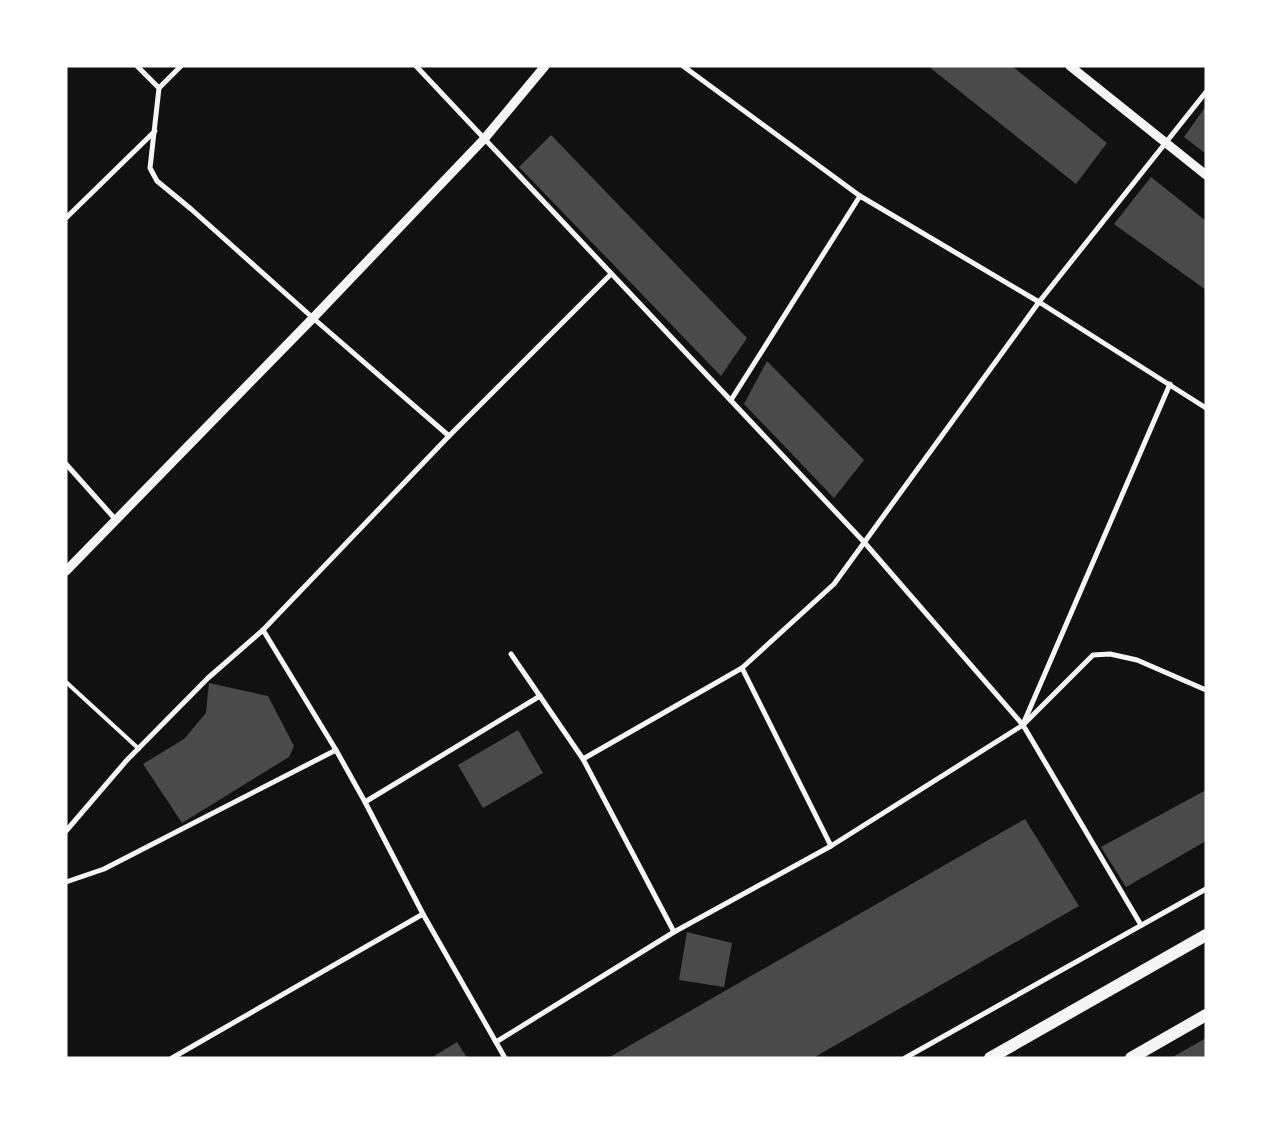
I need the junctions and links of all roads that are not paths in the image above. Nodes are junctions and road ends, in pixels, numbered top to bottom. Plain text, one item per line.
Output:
1 (137, 66) edge
2 (181, 66) edge
3 (416, 66) edge
4 (545, 66) edge
5 (683, 66) edge
6 (1070, 66) edge
7 (160, 88) junction
8 (1206, 92) edge
9 (155, 131) junction
10 (485, 138) junction
11 (1166, 144) junction
12 (1206, 175) edge
13 (860, 196) junction
14 (66, 218) edge
15 (611, 274) junction
16 (1040, 302) junction
17 (313, 318) junction
18 (1170, 384) junction
19 (731, 400) junction
20 (1206, 408) edge
21 (448, 436) junction
22 (66, 464) edge
23 (116, 520) junction
24 (864, 542) junction
25 (66, 571) edge
26 (263, 630) junction
27 (512, 654) dead end
28 (742, 668) junction
29 (66, 682) edge
30 (1206, 690) edge
31 (540, 696) junction
32 (1023, 725) junction
33 (139, 749) junction
34 (336, 750) junction
35 (583, 759) junction
36 (365, 802) junction
37 (66, 831) edge
38 (831, 846) junction
39 (66, 882) edge
40 (1206, 889) edge
41 (423, 914) junction
42 (1141, 925) junction
43 (674, 932) junction
44 (1206, 935) edge
45 (1206, 1015) edge
46 (496, 1042) junction
47 (172, 1058) edge
48 (505, 1058) edge
49 (905, 1058) edge
50 (990, 1058) edge
51 (1130, 1058) edge

1 - 7 street
2 - 7 street
3 - 10 street
4 - 10 street
5 - 13 street
6 - 11 street
7 - 9 street
8 - 11 street
9 - 14 street
9 - 17 street
10 - 15 street
10 - 17 street
11 - 12 street
11 - 16 street
13 - 16 street
13 - 19 street
15 - 19 street
15 - 21 street
16 - 18 street
16 - 24 street
17 - 21 street
17 - 23 street
18 - 20 street
18 - 32 street
19 - 24 street
21 - 26 street
22 - 23 street
23 - 25 street
24 - 28 street
24 - 32 street
26 - 33 street
26 - 34 street
27 - 31 street
28 - 35 street
28 - 38 street
29 - 33 lane
30 - 32 street
31 - 35 street
31 - 36 street
32 - 38 street
32 - 42 street
33 - 37 street
34 - 36 street
34 - 39 street
35 - 43 street
36 - 41 street
38 - 43 street
40 - 42 street
41 - 46 street
41 - 47 street
42 - 49 street
43 - 46 street
44 - 50 main road
45 - 51 main road
46 - 48 street

